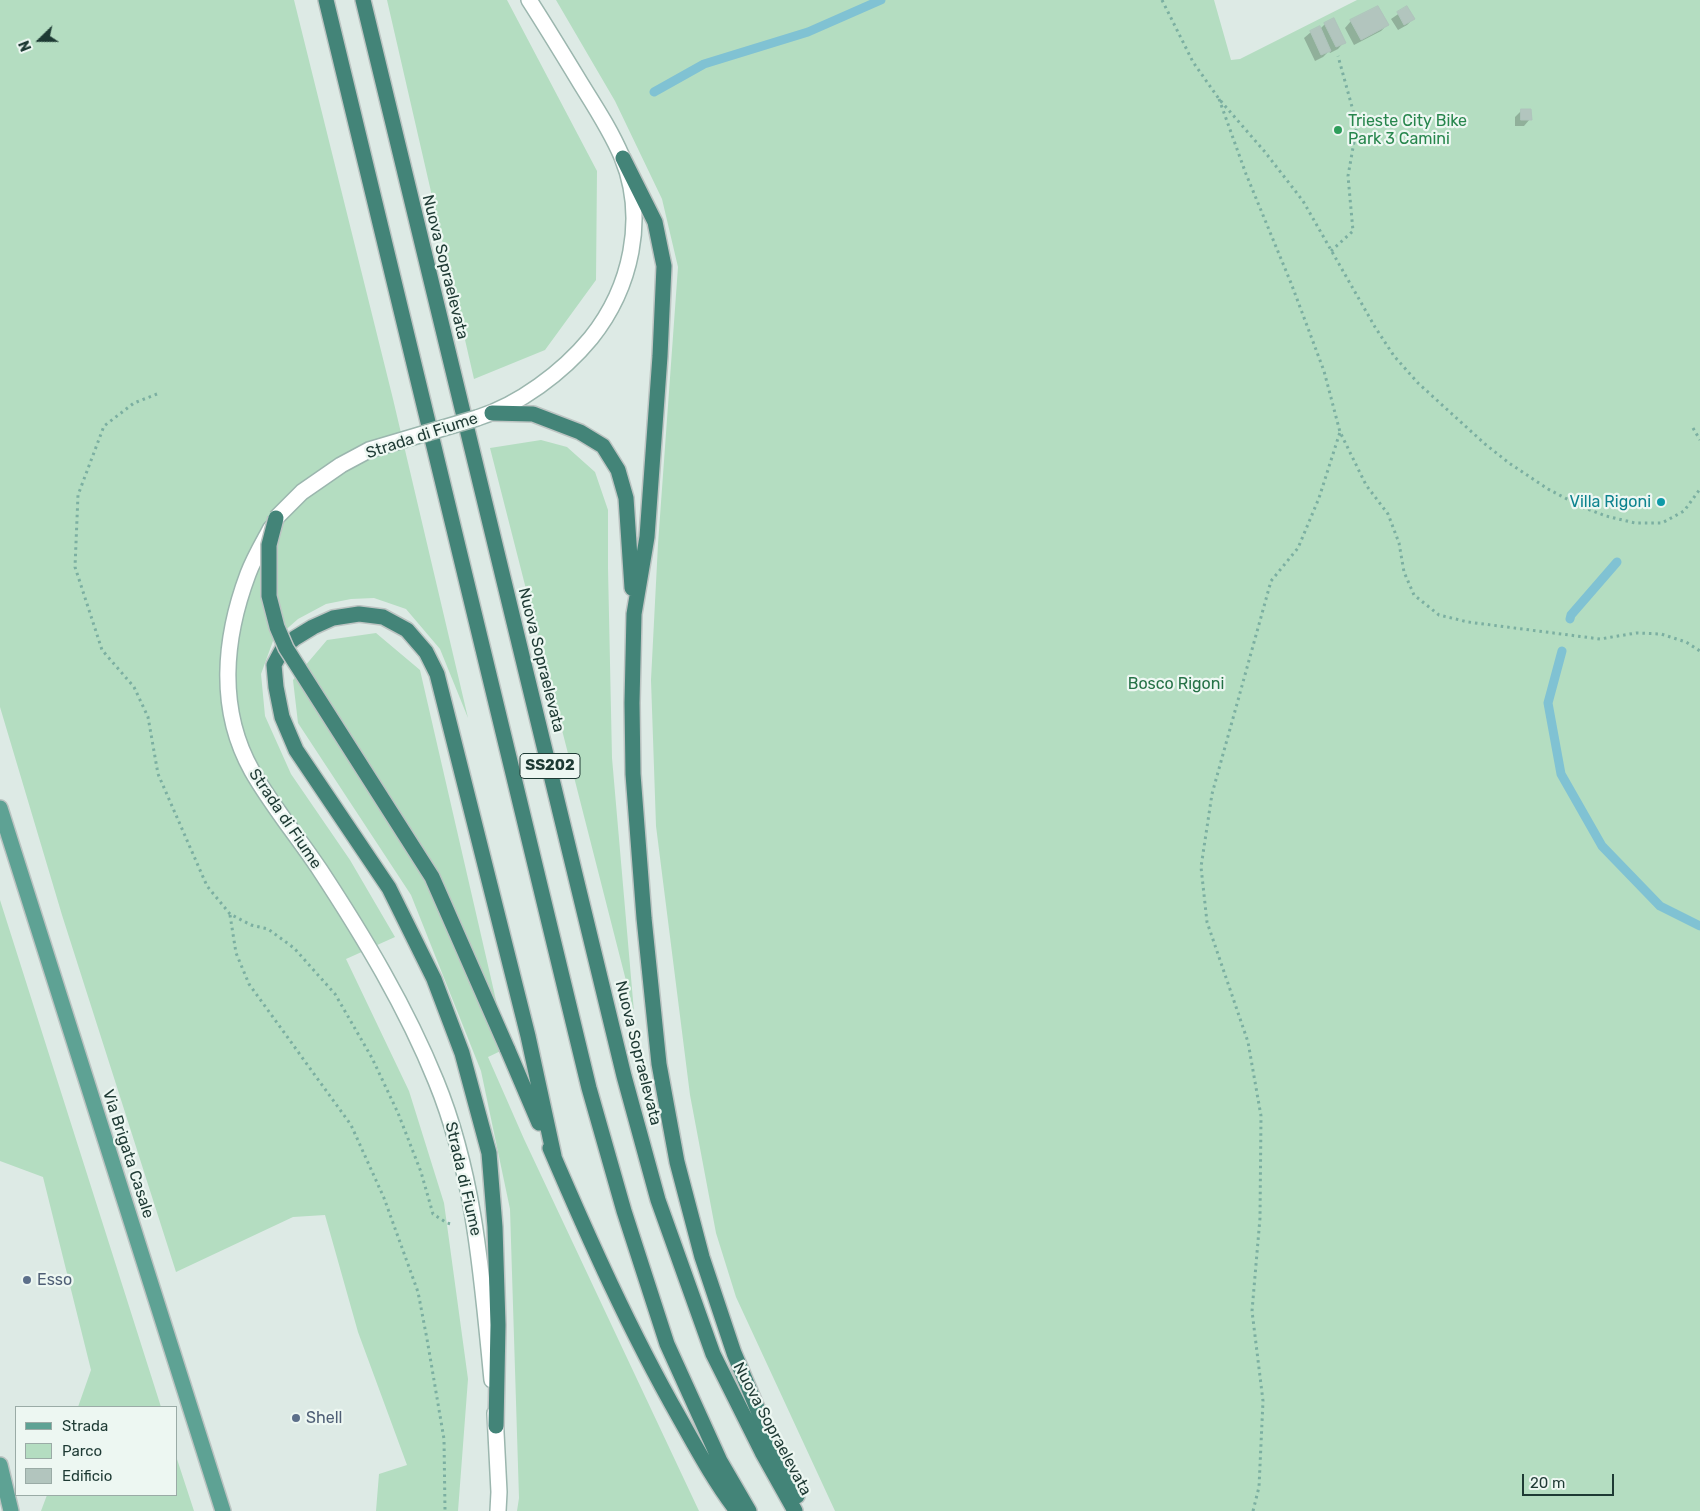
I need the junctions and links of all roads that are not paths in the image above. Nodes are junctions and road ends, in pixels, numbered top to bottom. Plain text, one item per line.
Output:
1 (326, 0) edge
2 (363, 0) edge
3 (530, 0) edge
4 (623, 158) junction
5 (492, 413) junction
6 (276, 518) junction
7 (634, 614) junction
8 (0, 808) edge
9 (554, 1156) junction
10 (496, 1426) junction
11 (0, 1465) edge
12 (11, 1511) edge
13 (223, 1511) edge
14 (498, 1511) edge
15 (737, 1511) edge
16 (749, 1511) edge
17 (795, 1511) edge
18 (804, 1511) edge

1 - 16 highway, SS202
2 - 17 highway, Nuova Sopraelevata / SS202
3 - 4 main road, Strada di Fiume
4 - 5 main road, Strada di Fiume
4 - 7 highway
5 - 6 main road, Strada di Fiume, bridge
5 - 7 highway
6 - 9 highway, bridge
6 - 10 main road, Strada di Fiume, bridge
7 - 18 highway
8 - 13 main road, Via Brigata Casale
9 - 10 highway
9 - 15 highway
10 - 14 main road, Strada di Fiume
11 - 12 main road

